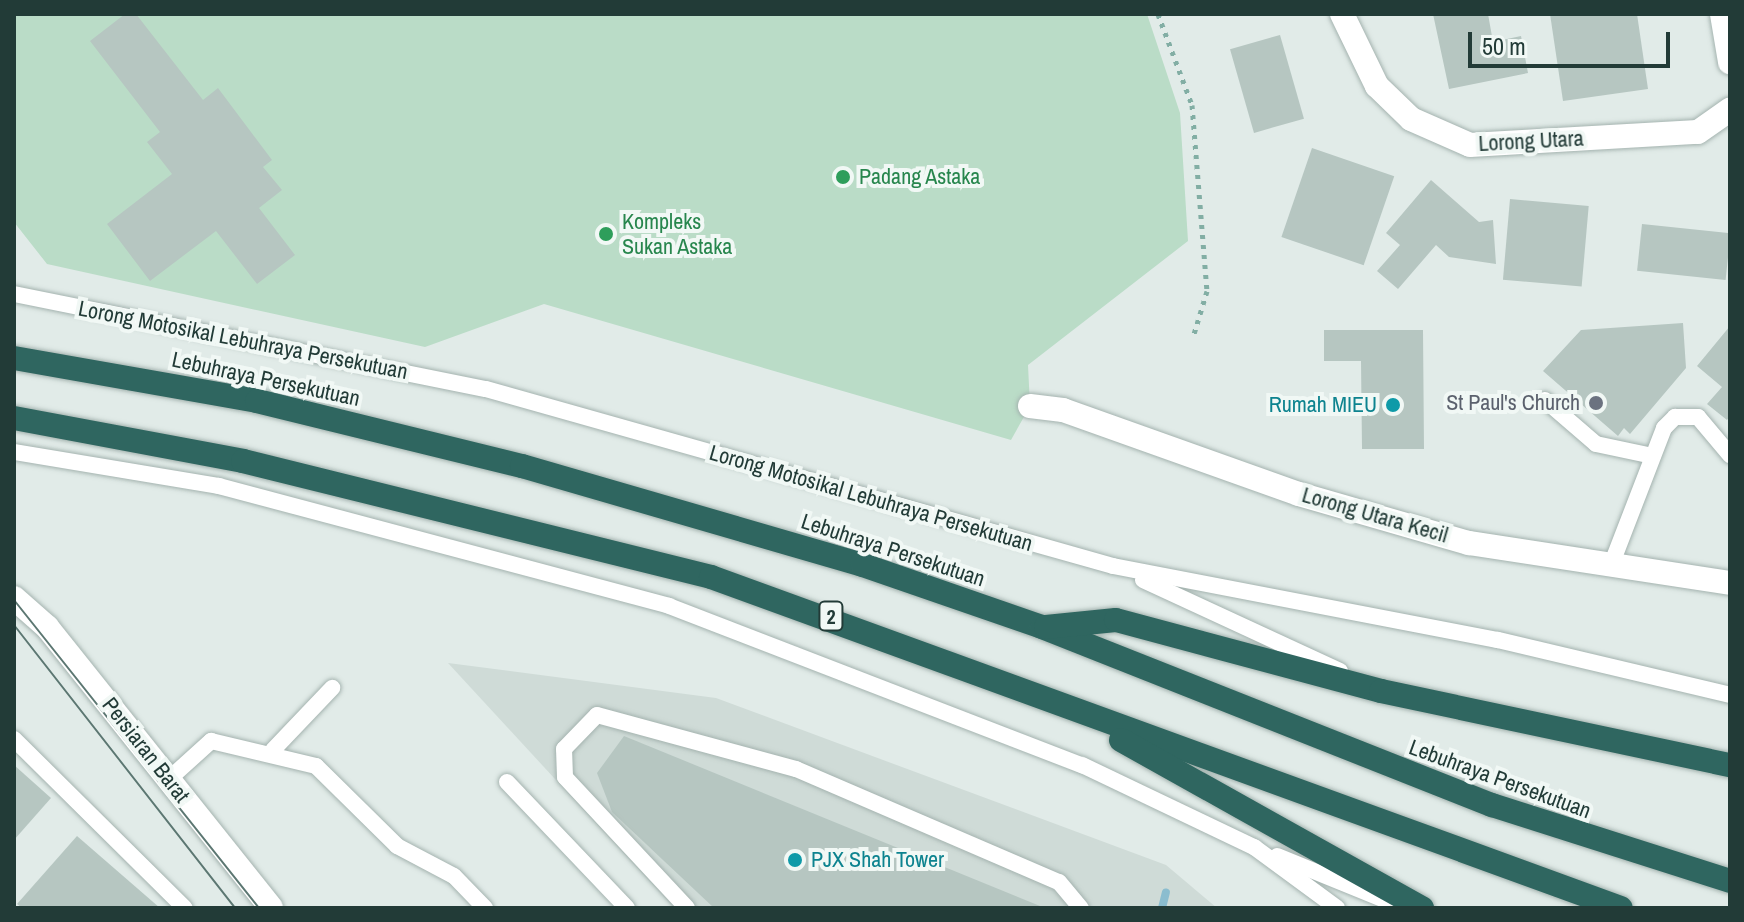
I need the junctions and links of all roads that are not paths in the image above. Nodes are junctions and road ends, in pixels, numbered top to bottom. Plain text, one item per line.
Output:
1 (1342, 14) edge
2 (1722, 14) edge
3 (1730, 62) edge
4 (1730, 110) edge
5 (14, 294) edge
6 (14, 358) edge
7 (1545, 400) dead end
8 (1030, 406) dead end
9 (14, 418) edge
10 (14, 452) edge
11 (1730, 455) edge
12 (1653, 456) junction
13 (1113, 566) junction
14 (1610, 568) junction
15 (1730, 583) edge
16 (14, 598) edge
17 (1042, 627) junction
18 (332, 688) dead end
19 (1029, 690) junction
20 (1381, 691) junction
21 (1730, 695) edge
22 (14, 739) edge
23 (273, 750) junction
24 (1730, 765) edge
25 (169, 779) junction
26 (507, 782) dead end
27 (1254, 847) junction
28 (1730, 881) edge
29 (185, 908) edge
30 (271, 908) edge
31 (485, 908) edge
32 (627, 908) edge
33 (687, 908) edge
34 (1081, 908) edge
35 (1337, 908) edge
36 (1405, 908) edge
37 (1422, 908) edge
38 (1621, 908) edge

1 - 4 street, Lorong Utara
2 - 3 street
5 - 13 lane, Lorong Motosikal Lebuhraya Persekutuan
6 - 17 highway, Lebuhraya Persekutuan
7 - 12 lane
8 - 14 street, Lorong Utara Kecil
9 - 19 highway, 2
10 - 27 lane
11 - 12 lane
12 - 14 lane
13 - 20 lane
13 - 21 lane, Lorong Motosikal Lebuhraya Persekutuan
14 - 15 street, Lorong Utara Kecil
16 - 25 street, Persiaran Barat
17 - 20 highway
17 - 28 highway, Lebuhraya Persekutuan
18 - 23 lane
19 - 37 highway
19 - 38 highway, 2
20 - 24 highway
22 - 29 lane
23 - 25 lane
23 - 31 lane
25 - 30 street, Persiaran Barat
26 - 32 lane
27 - 35 lane
27 - 36 lane
33 - 34 lane

